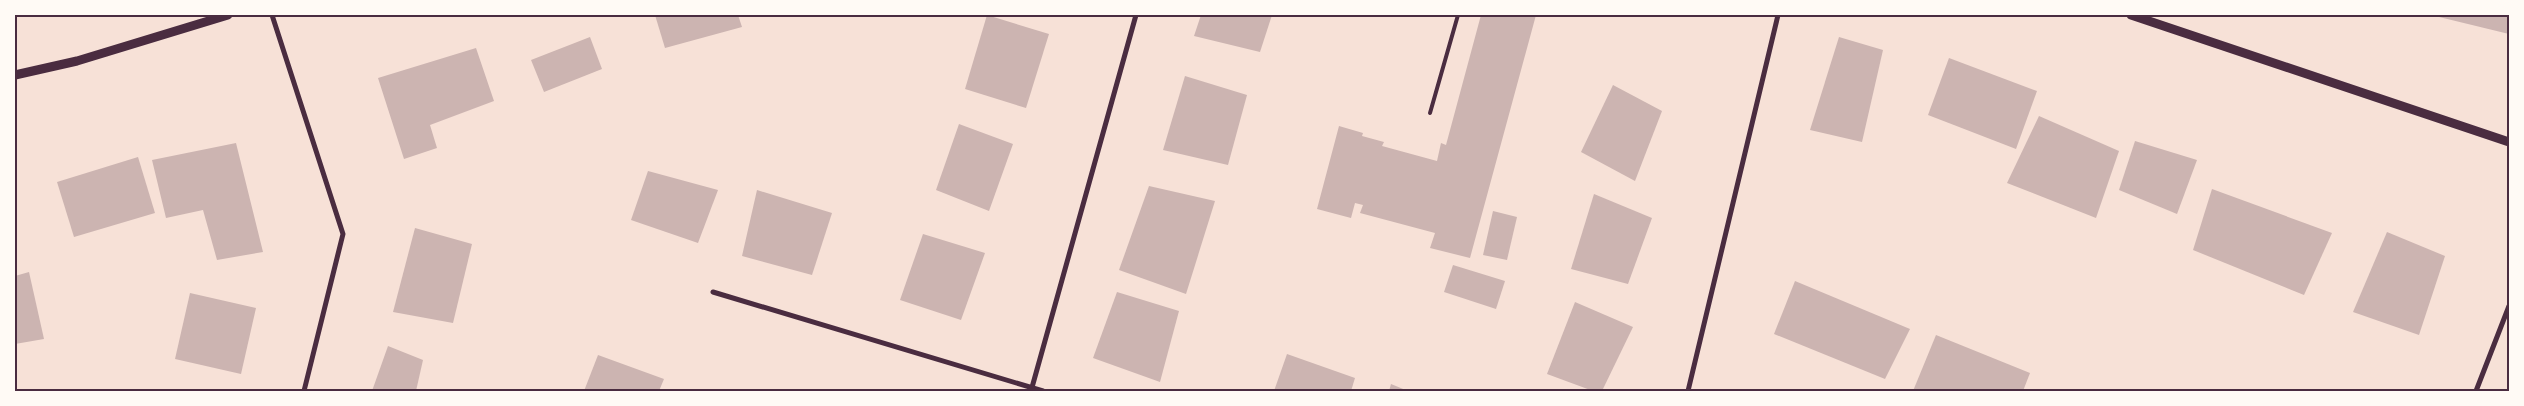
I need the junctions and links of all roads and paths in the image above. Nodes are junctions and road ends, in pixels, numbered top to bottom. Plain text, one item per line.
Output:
1 (228, 15) edge
2 (272, 15) edge
3 (1136, 15) edge
4 (1458, 15) edge
5 (1778, 15) edge
6 (2131, 15) edge
7 (15, 75) edge
8 (1430, 113) dead end
9 (2509, 142) edge
10 (713, 292) dead end
11 (2509, 306) edge
12 (1031, 389) edge
13 (304, 391) edge
14 (1043, 391) edge
15 (1688, 391) edge
16 (2476, 391) edge

1 - 7 street
2 - 13 street
3 - 12 street
4 - 8 lane
5 - 15 street
6 - 9 street
10 - 12 street
11 - 16 street
12 - 14 street

